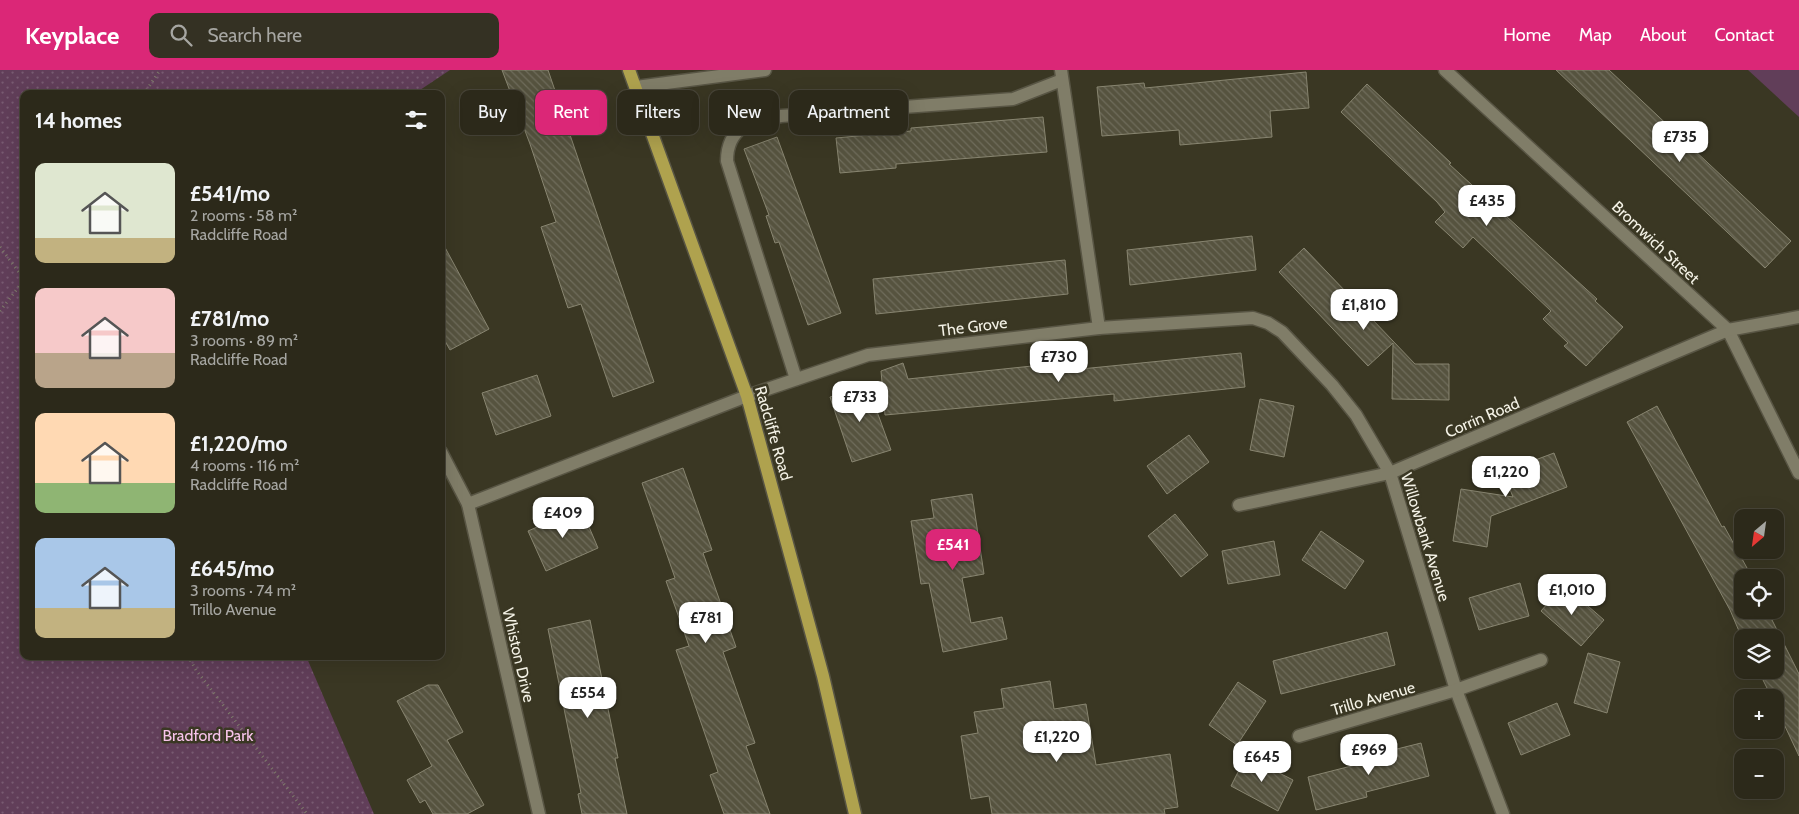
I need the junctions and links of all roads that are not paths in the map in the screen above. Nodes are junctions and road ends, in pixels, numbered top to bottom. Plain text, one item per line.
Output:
1 (629, 70) edge
2 (766, 70) edge
3 (1445, 70) edge
4 (1061, 75) edge
5 (636, 86) junction
6 (1799, 317) edge
7 (1099, 328) junction
8 (1728, 330) junction
9 (796, 379) junction
10 (747, 396) junction
11 (445, 460) edge
12 (1390, 473) junction
13 (1799, 473) edge
14 (468, 504) junction
15 (1239, 505) dead end
16 (1541, 660) dead end
17 (1456, 690) junction
18 (1299, 736) dead end
19 (538, 814) edge
20 (855, 814) edge
21 (1503, 814) edge

1 - 5 main road, Radcliffe Road
2 - 5 street
3 - 8 street, Bromwich Street
4 - 7 street
4 - 9 street
5 - 10 main road, Radcliffe Road
6 - 8 street, Corrin Road
7 - 9 street, The Grove
7 - 12 street, Willowbank Avenue
8 - 12 street, Corrin Road
8 - 13 street, Bromwich Street
9 - 10 street, The Grove
10 - 14 street
10 - 20 main road, Radcliffe Road
11 - 14 street, Whiston Drive
12 - 15 street, Corrin Road
12 - 17 street, Willowbank Avenue
14 - 19 street, Whiston Drive
16 - 17 street, Trillo Avenue
17 - 18 street, Trillo Avenue
17 - 21 street, Willowbank Avenue

